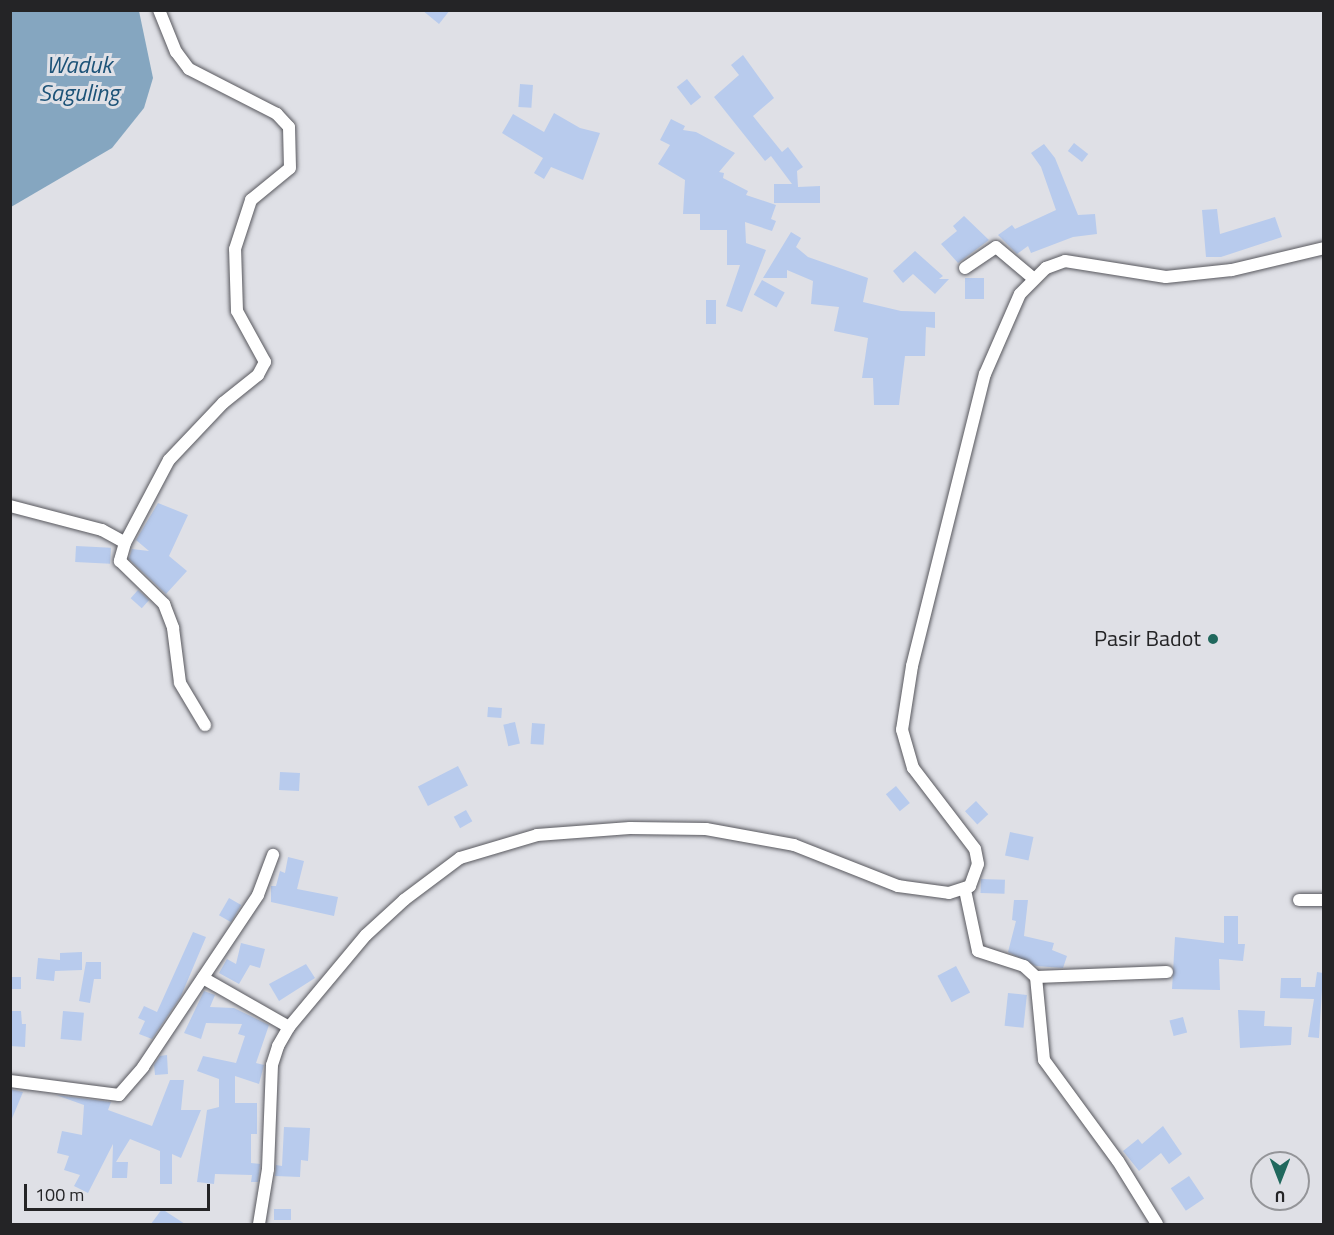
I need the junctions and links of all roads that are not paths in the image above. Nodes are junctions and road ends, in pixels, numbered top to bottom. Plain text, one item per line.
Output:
1 (159, 10) edge
2 (1323, 248) edge
3 (965, 268) dead end
4 (1033, 278) junction
5 (10, 506) edge
6 (125, 543) junction
7 (204, 724) dead end
8 (273, 855) dead end
9 (965, 890) junction
10 (1299, 900) dead end
11 (1323, 900) edge
12 (1167, 972) dead end
13 (1036, 977) junction
14 (204, 978) junction
15 (289, 1027) junction
16 (10, 1081) edge
17 (259, 1224) edge
18 (1157, 1224) edge

1 - 6 street
2 - 4 street
3 - 4 street
4 - 9 street
5 - 6 street
6 - 7 street
8 - 14 street
9 - 13 street
9 - 15 street
10 - 11 street
12 - 13 street
13 - 18 street
14 - 15 street
14 - 16 street
15 - 17 street

